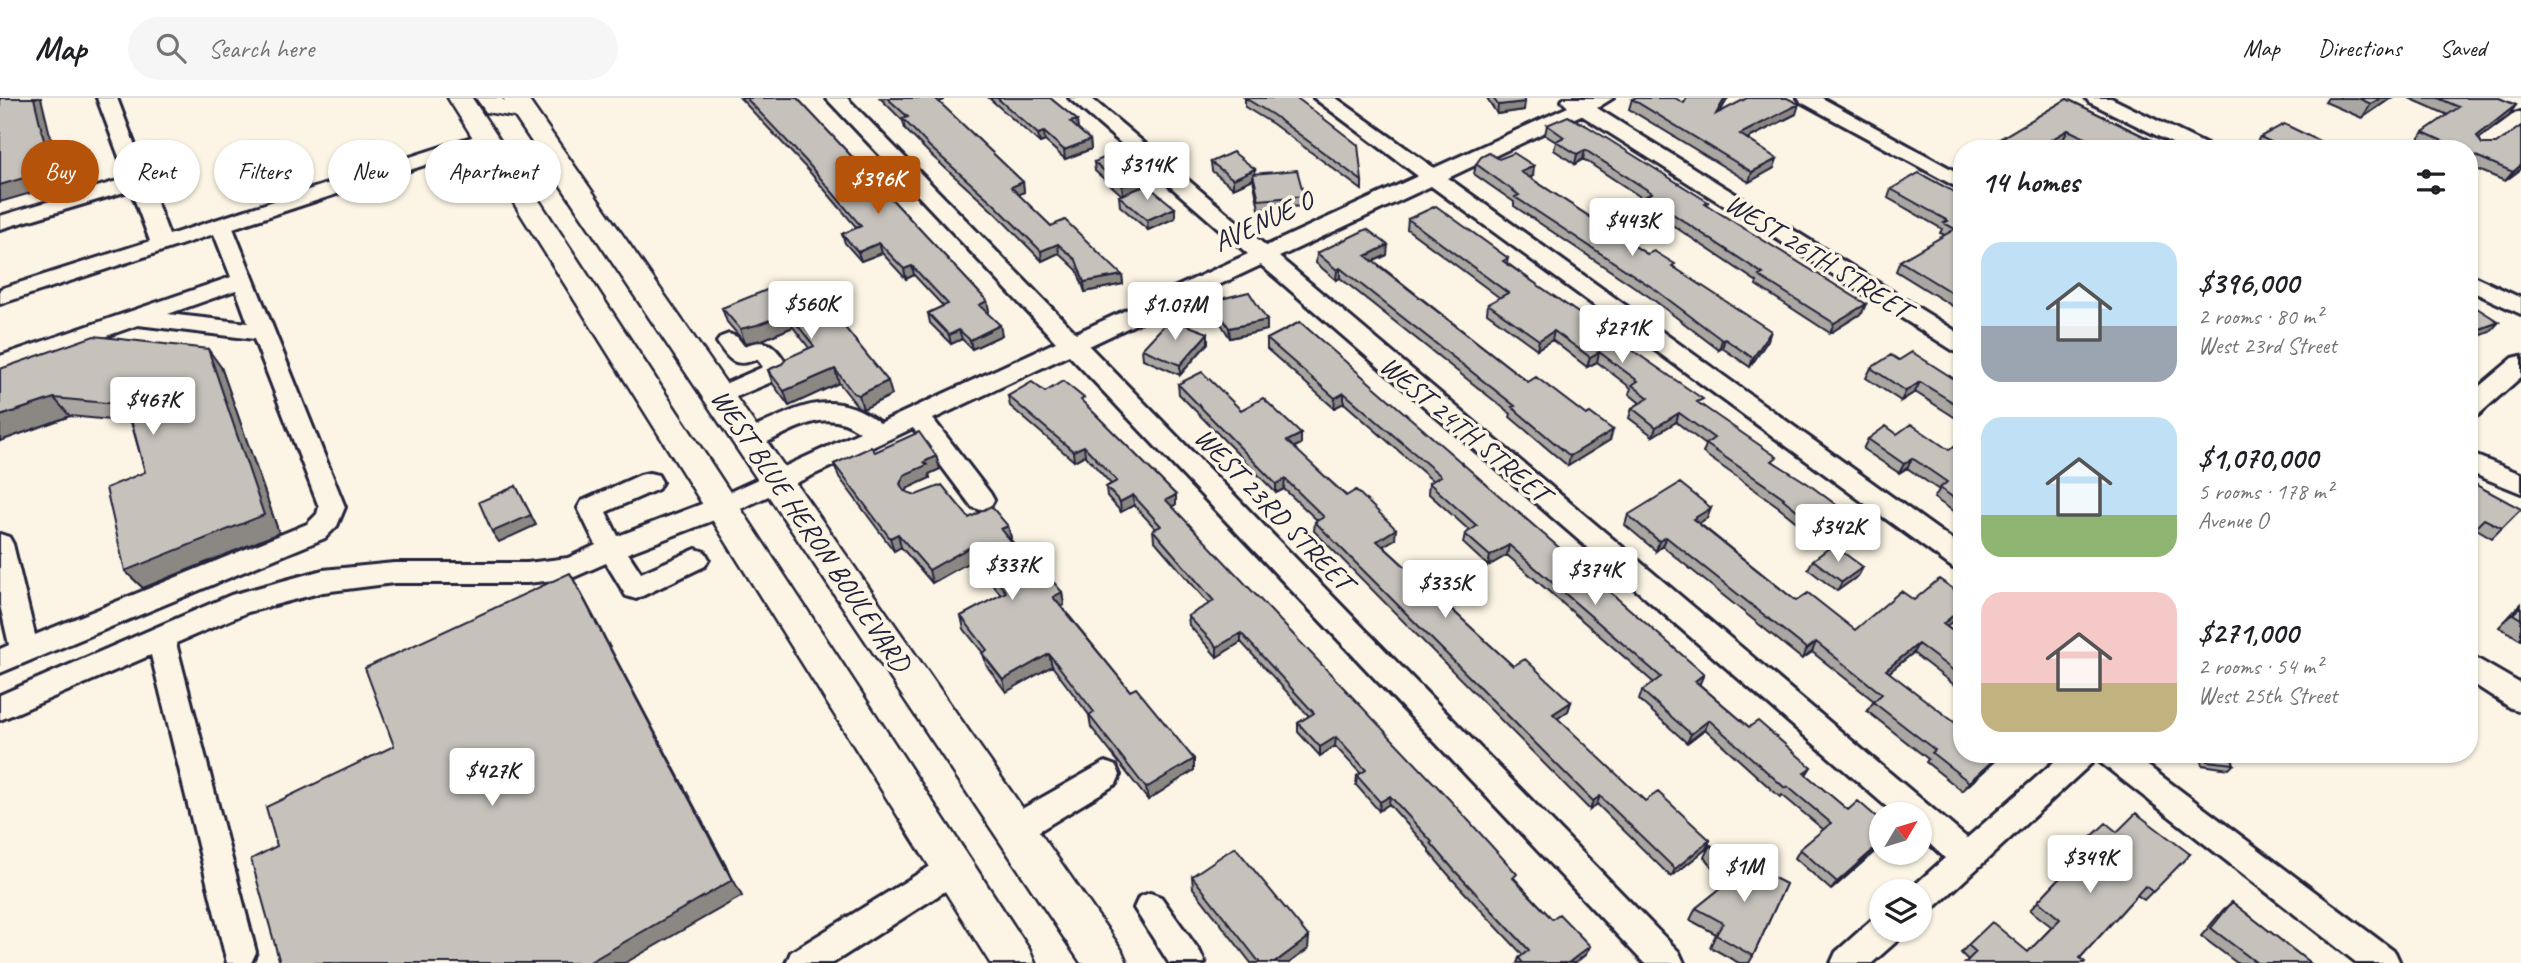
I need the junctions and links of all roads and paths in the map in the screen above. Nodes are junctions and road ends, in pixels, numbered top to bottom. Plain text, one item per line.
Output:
1 (107, 98) edge
2 (460, 98) edge
3 (488, 98) edge
4 (836, 98) edge
5 (1079, 98) edge
6 (1324, 98) edge
7 (1603, 98) edge
8 (1808, 98) edge
9 (1819, 98) edge
10 (2096, 98) edge
11 (1575, 103) edge
12 (519, 104) edge
13 (2521, 118) edge
14 (485, 139) junction
15 (122, 140) edge
16 (2182, 140) edge
17 (2482, 147) edge
18 (1953, 172) edge
19 (1433, 177) junction
20 (1953, 179) edge
21 (113, 188) edge
22 (146, 203) edge
23 (0, 223) edge
24 (221, 224) junction
25 (607, 233) junction
26 (162, 244) junction
27 (1262, 257) junction
28 (243, 281) junction
29 (2478, 286) edge
30 (0, 297) edge
31 (2521, 307) edge
32 (135, 318) junction
33 (264, 332) junction
34 (1953, 340) edge
35 (729, 342) dead end
36 (1072, 344) junction
37 (2521, 364) edge
38 (0, 365) edge
39 (719, 396) junction
40 (2478, 401) edge
41 (917, 416) junction
42 (878, 434) junction
43 (749, 440) junction
44 (2478, 466) edge
45 (777, 481) junction
46 (649, 482) dead end
47 (2521, 484) edge
48 (981, 500) dead end
49 (721, 507) junction
50 (0, 544) edge
51 (611, 549) junction
52 (1953, 554) edge
53 (696, 559) dead end
54 (161, 638) junction
55 (12, 656) edge
56 (2478, 672) edge
57 (2521, 699) edge
58 (0, 708) edge
59 (2074, 763) edge
60 (2121, 763) edge
61 (1105, 775) dead end
62 (1903, 802) edge
63 (1932, 827) edge
64 (1015, 829) junction
65 (1968, 858) junction
66 (953, 869) junction
67 (1932, 890) edge
68 (1150, 908) dead end
69 (1871, 942) edge
70 (239, 952) dead end
71 (1185, 962) edge
72 (803, 963) edge
73 (1014, 963) edge
74 (1106, 963) edge
75 (1667, 963) edge
76 (1848, 963) edge
77 (2383, 963) edge

1 - 15 street
2 - 14 main road
3 - 12 main road
4 - 36 street, WEST 23RD STREET
5 - 27 street, WEST 24TH STREET
6 - 19 street
7 - 11 street, AVENUE O
8 - 20 street
9 - 18 street
10 - 16 street
11 - 19 street, AVENUE O
11 - 34 street, WEST 26TH STREET
12 - 25 main road, WEST BLUE HERON BOULEVARD
13 - 17 street
14 - 24 street
14 - 25 main road
14 - 49 main road
19 - 27 street, AVENUE O
19 - 52 street
21 - 23 street
22 - 26 street
24 - 26 street
24 - 28 street
25 - 39 main road, WEST BLUE HERON BOULEVARD
26 - 30 street
27 - 36 street, AVENUE O
27 - 62 street, WEST 24TH STREET
28 - 32 street
28 - 33 street
29 - 31 street
32 - 33 street
32 - 38 street
33 - 55 street
35 - 39 street
36 - 41 street, AVENUE O
36 - 75 street, WEST 23RD STREET
37 - 40 street
39 - 43 main road, WEST BLUE HERON BOULEVARD
41 - 42 street, AVENUE O
41 - 48 street
42 - 43 street
42 - 45 street, AVENUE O
43 - 45 main road, WEST BLUE HERON BOULEVARD
44 - 47 street
45 - 49 street, AVENUE O
45 - 64 main road, WEST BLUE HERON BOULEVARD
46 - 51 street
49 - 51 street, AVENUE O
49 - 66 main road
50 - 55 street
51 - 53 street
51 - 54 street, AVENUE O
54 - 58 street, AVENUE O
54 - 70 street
56 - 57 street
59 - 65 street
60 - 77 street
61 - 64 street
63 - 65 street, WEST 24TH STREET
64 - 74 main road, WEST BLUE HERON BOULEVARD
65 - 67 street
66 - 72 street
66 - 73 main road
68 - 71 street
69 - 76 street

